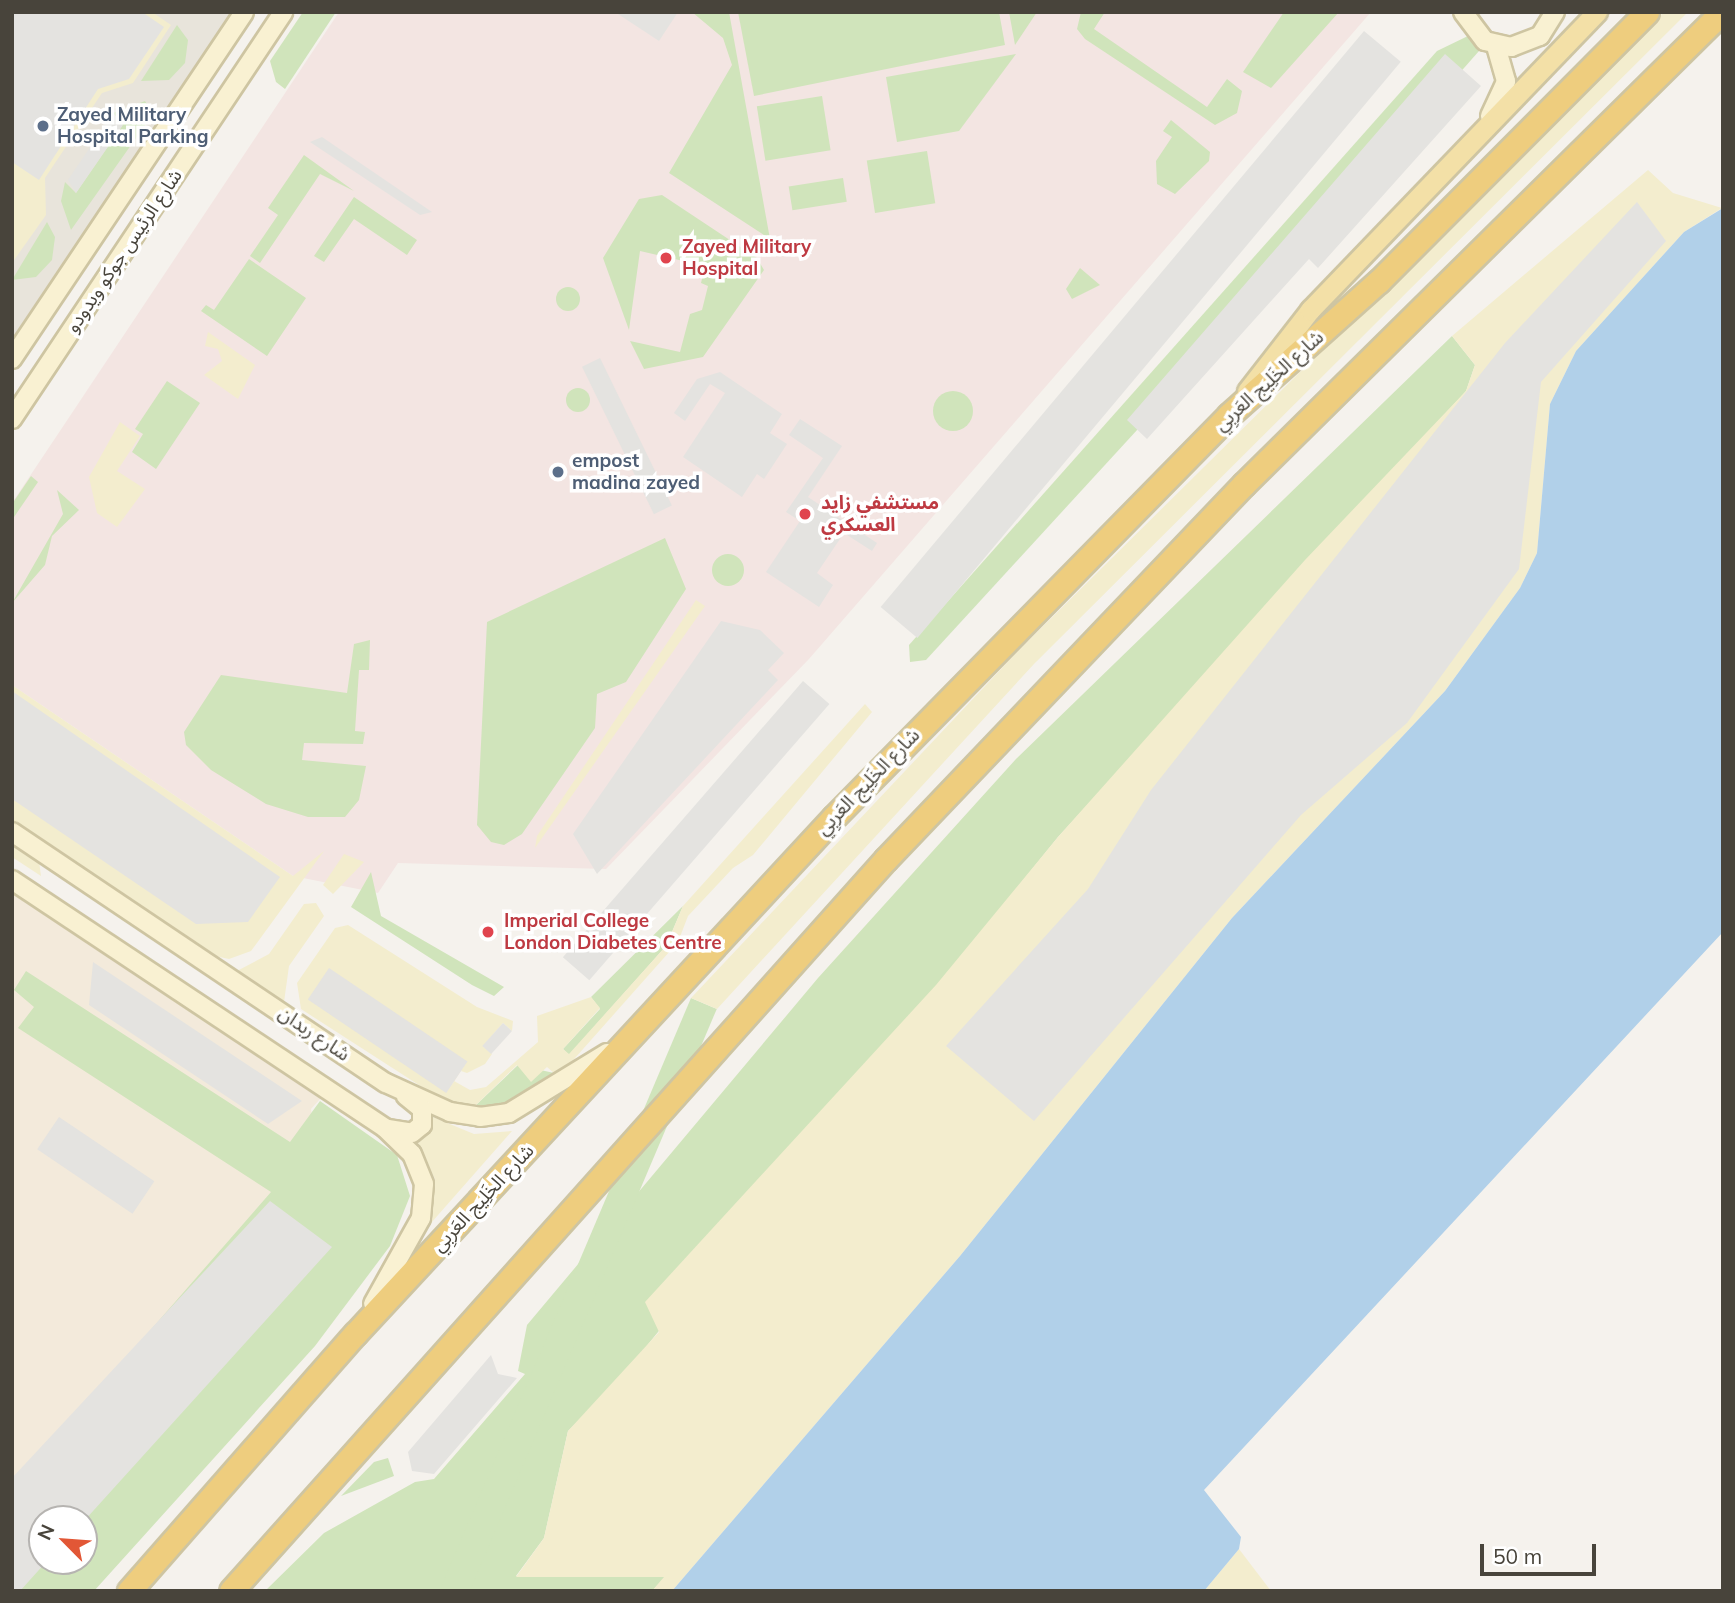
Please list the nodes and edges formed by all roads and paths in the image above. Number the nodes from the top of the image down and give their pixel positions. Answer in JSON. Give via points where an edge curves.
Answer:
{"nodes":[{"id":1,"x":244,"y":12,"type":"edge"},
{"id":2,"x":283,"y":12,"type":"edge"},
{"id":3,"x":1463,"y":12,"type":"edge"},
{"id":4,"x":1555,"y":12,"type":"edge"},
{"id":5,"x":1597,"y":12,"type":"edge"},
{"id":6,"x":1647,"y":12,"type":"edge"},
{"id":7,"x":1722,"y":12,"type":"edge"},
{"id":8,"x":1496,"y":45,"type":"junction"},
{"id":9,"x":1460,"y":156,"type":"junction"},
{"id":10,"x":12,"y":359,"type":"edge"},
{"id":11,"x":1229,"y":415,"type":"junction"},
{"id":12,"x":12,"y":419,"type":"edge"},
{"id":13,"x":12,"y":832,"type":"edge"},
{"id":14,"x":12,"y":880,"type":"edge"},
{"id":15,"x":634,"y":1037,"type":"junction"},
{"id":16,"x":386,"y":1083,"type":"junction"},
{"id":17,"x":385,"y":1128,"type":"junction"},
{"id":18,"x":355,"y":1334,"type":"junction"},
{"id":19,"x":129,"y":1591,"type":"edge"},
{"id":20,"x":231,"y":1591,"type":"edge"}],
"edges":[{"from":1,"to":10,"type":"main road","name":"شارع الرئيس جوكو ويدودو"},
{"from":2,"to":12,"type":"main road","name":"شارع الرئيس جوكو ويدودو"},
{"from":3,"to":8,"type":"main road","via":[[1473,32]]},
{"from":4,"to":8,"type":"main road","via":[[1526,44]]},
{"from":5,"to":9,"type":"main road"},
{"from":6,"to":11,"type":"highway","name":"شارع الخَلِيج العَربِي","via":[[1378,282]]},
{"from":7,"to":20,"type":"highway","via":[[1244,484],[886,859]]},
{"from":8,"to":9,"type":"main road","via":[[1504,91]]},
{"from":9,"to":11,"type":"main road","via":[[1310,310]]},
{"from":11,"to":15,"type":"highway","name":"شارع الخَلِيج العَربِي","via":[[834,817]]},
{"from":13,"to":16,"type":"main road","name":"شارع ربدان"},
{"from":14,"to":17,"type":"main road","name":"شارع ربدان"},
{"from":15,"to":16,"type":"main road","name":"شارع ربدان","via":[[526,1105],[494,1116],[465,1116]]},
{"from":15,"to":18,"type":"highway","name":"شارع الخَلِيج العَربِي"},
{"from":16,"to":17,"type":"main road","via":[[417,1104],[424,1120],[412,1133]]},
{"from":17,"to":18,"type":"main road","name":"شارع ربدان","via":[[412,1154],[425,1201],[414,1236]]},
{"from":18,"to":19,"type":"highway","name":"شارع الخَلِيج العَربِي"}]}
